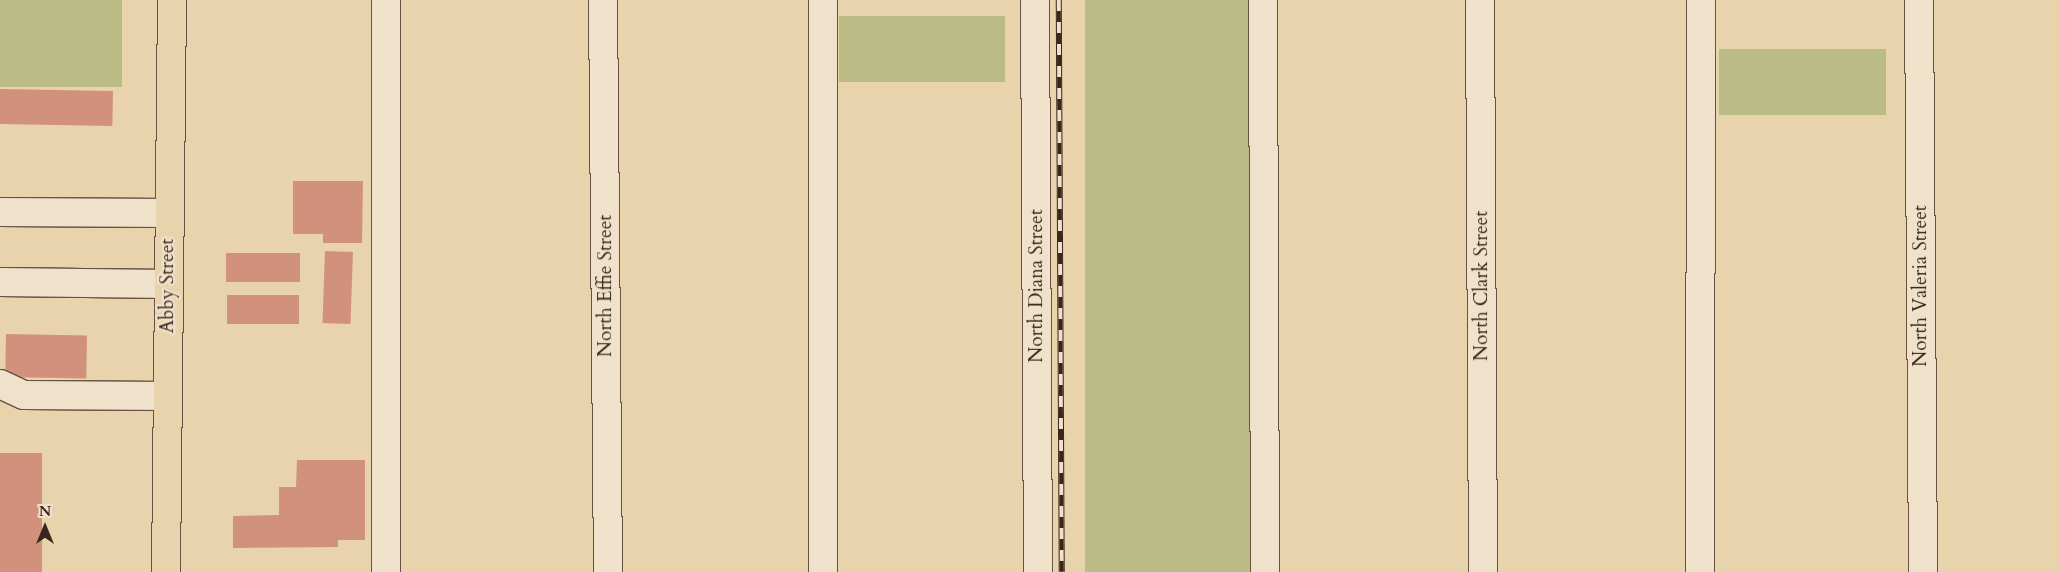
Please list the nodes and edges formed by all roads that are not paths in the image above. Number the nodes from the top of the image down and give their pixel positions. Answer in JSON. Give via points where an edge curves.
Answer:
{"nodes":[{"id":1,"x":172,"y":0,"type":"edge"},
{"id":2,"x":386,"y":0,"type":"edge"},
{"id":3,"x":604,"y":0,"type":"edge"},
{"id":4,"x":824,"y":0,"type":"edge"},
{"id":5,"x":1036,"y":0,"type":"edge"},
{"id":6,"x":1264,"y":0,"type":"edge"},
{"id":7,"x":1480,"y":0,"type":"edge"},
{"id":8,"x":1701,"y":0,"type":"edge"},
{"id":9,"x":1919,"y":0,"type":"edge"},
{"id":10,"x":0,"y":212,"type":"edge"},
{"id":11,"x":169,"y":213,"type":"junction"},
{"id":12,"x":0,"y":282,"type":"edge"},
{"id":13,"x":169,"y":284,"type":"junction"},
{"id":14,"x":0,"y":384,"type":"edge"},
{"id":15,"x":167,"y":396,"type":"junction"},
{"id":16,"x":166,"y":572,"type":"edge"},
{"id":17,"x":386,"y":572,"type":"edge"},
{"id":18,"x":608,"y":572,"type":"edge"},
{"id":19,"x":823,"y":572,"type":"edge"},
{"id":20,"x":1038,"y":572,"type":"edge"},
{"id":21,"x":1265,"y":572,"type":"edge"},
{"id":22,"x":1483,"y":572,"type":"edge"},
{"id":23,"x":1700,"y":572,"type":"edge"},
{"id":24,"x":1923,"y":572,"type":"edge"}],
"edges":[{"from":1,"to":11,"type":"main road","name":"Abby Street"},
{"from":2,"to":17,"type":"street"},
{"from":3,"to":18,"type":"street","name":"North Effie Street"},
{"from":4,"to":19,"type":"street"},
{"from":5,"to":20,"type":"street","name":"North Diana Street"},
{"from":6,"to":21,"type":"street"},
{"from":7,"to":22,"type":"street","name":"North Clark Street"},
{"from":8,"to":23,"type":"street"},
{"from":9,"to":24,"type":"street","name":"North Valeria Street"},
{"from":10,"to":11,"type":"street"},
{"from":11,"to":13,"type":"main road","name":"Abby Street"},
{"from":12,"to":13,"type":"street"},
{"from":13,"to":15,"type":"main road","name":"Abby Street"},
{"from":14,"to":15,"type":"street","via":[[24,395]]},
{"from":15,"to":16,"type":"main road","name":"Abby Street"}]}
